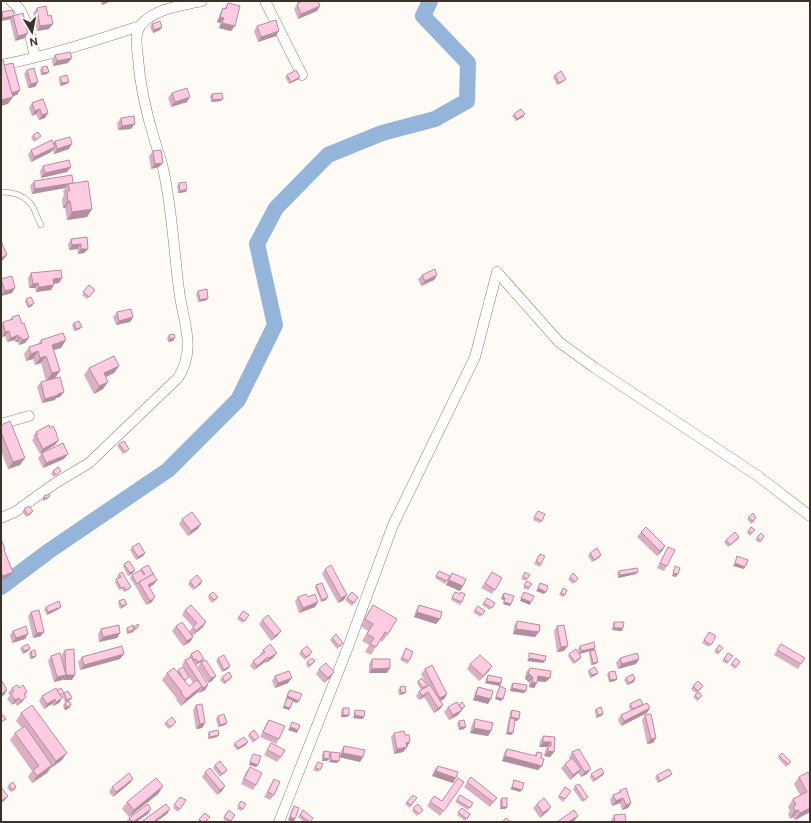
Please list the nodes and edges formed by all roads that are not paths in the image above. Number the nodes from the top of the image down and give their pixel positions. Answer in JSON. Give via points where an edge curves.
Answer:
{"nodes":[{"id":1,"x":11,"y":1,"type":"edge"},
{"id":2,"x":202,"y":1,"type":"edge"},
{"id":3,"x":265,"y":1,"type":"edge"},
{"id":4,"x":140,"y":26,"type":"junction"},
{"id":5,"x":35,"y":57,"type":"junction"},
{"id":6,"x":1,"y":65,"type":"edge"},
{"id":7,"x":302,"y":75,"type":"dead end"},
{"id":8,"x":1,"y":192,"type":"edge"},
{"id":9,"x":41,"y":225,"type":"dead end"},
{"id":10,"x":29,"y":416,"type":"dead end"},
{"id":11,"x":1,"y":424,"type":"edge"},
{"id":12,"x":810,"y":516,"type":"edge"},
{"id":13,"x":1,"y":518,"type":"edge"},
{"id":14,"x":279,"y":822,"type":"edge"}],
"edges":[{"from":1,"to":5,"type":"street","via":[[25,21]]},
{"from":2,"to":4,"type":"street","via":[[162,10]]},
{"from":3,"to":7,"type":"street"},
{"from":4,"to":5,"type":"street"},
{"from":4,"to":13,"type":"street","via":[[136,42],[140,80],[146,111],[164,171],[179,292],[188,339],[187,359],[178,378],[89,463],[15,512]]},
{"from":5,"to":6,"type":"street"},
{"from":8,"to":9,"type":"lane","via":[[20,196],[32,206]]},
{"from":10,"to":11,"type":"street"},
{"from":12,"to":14,"type":"street","via":[[758,476],[559,342],[497,272],[475,357],[393,525]]}]}
